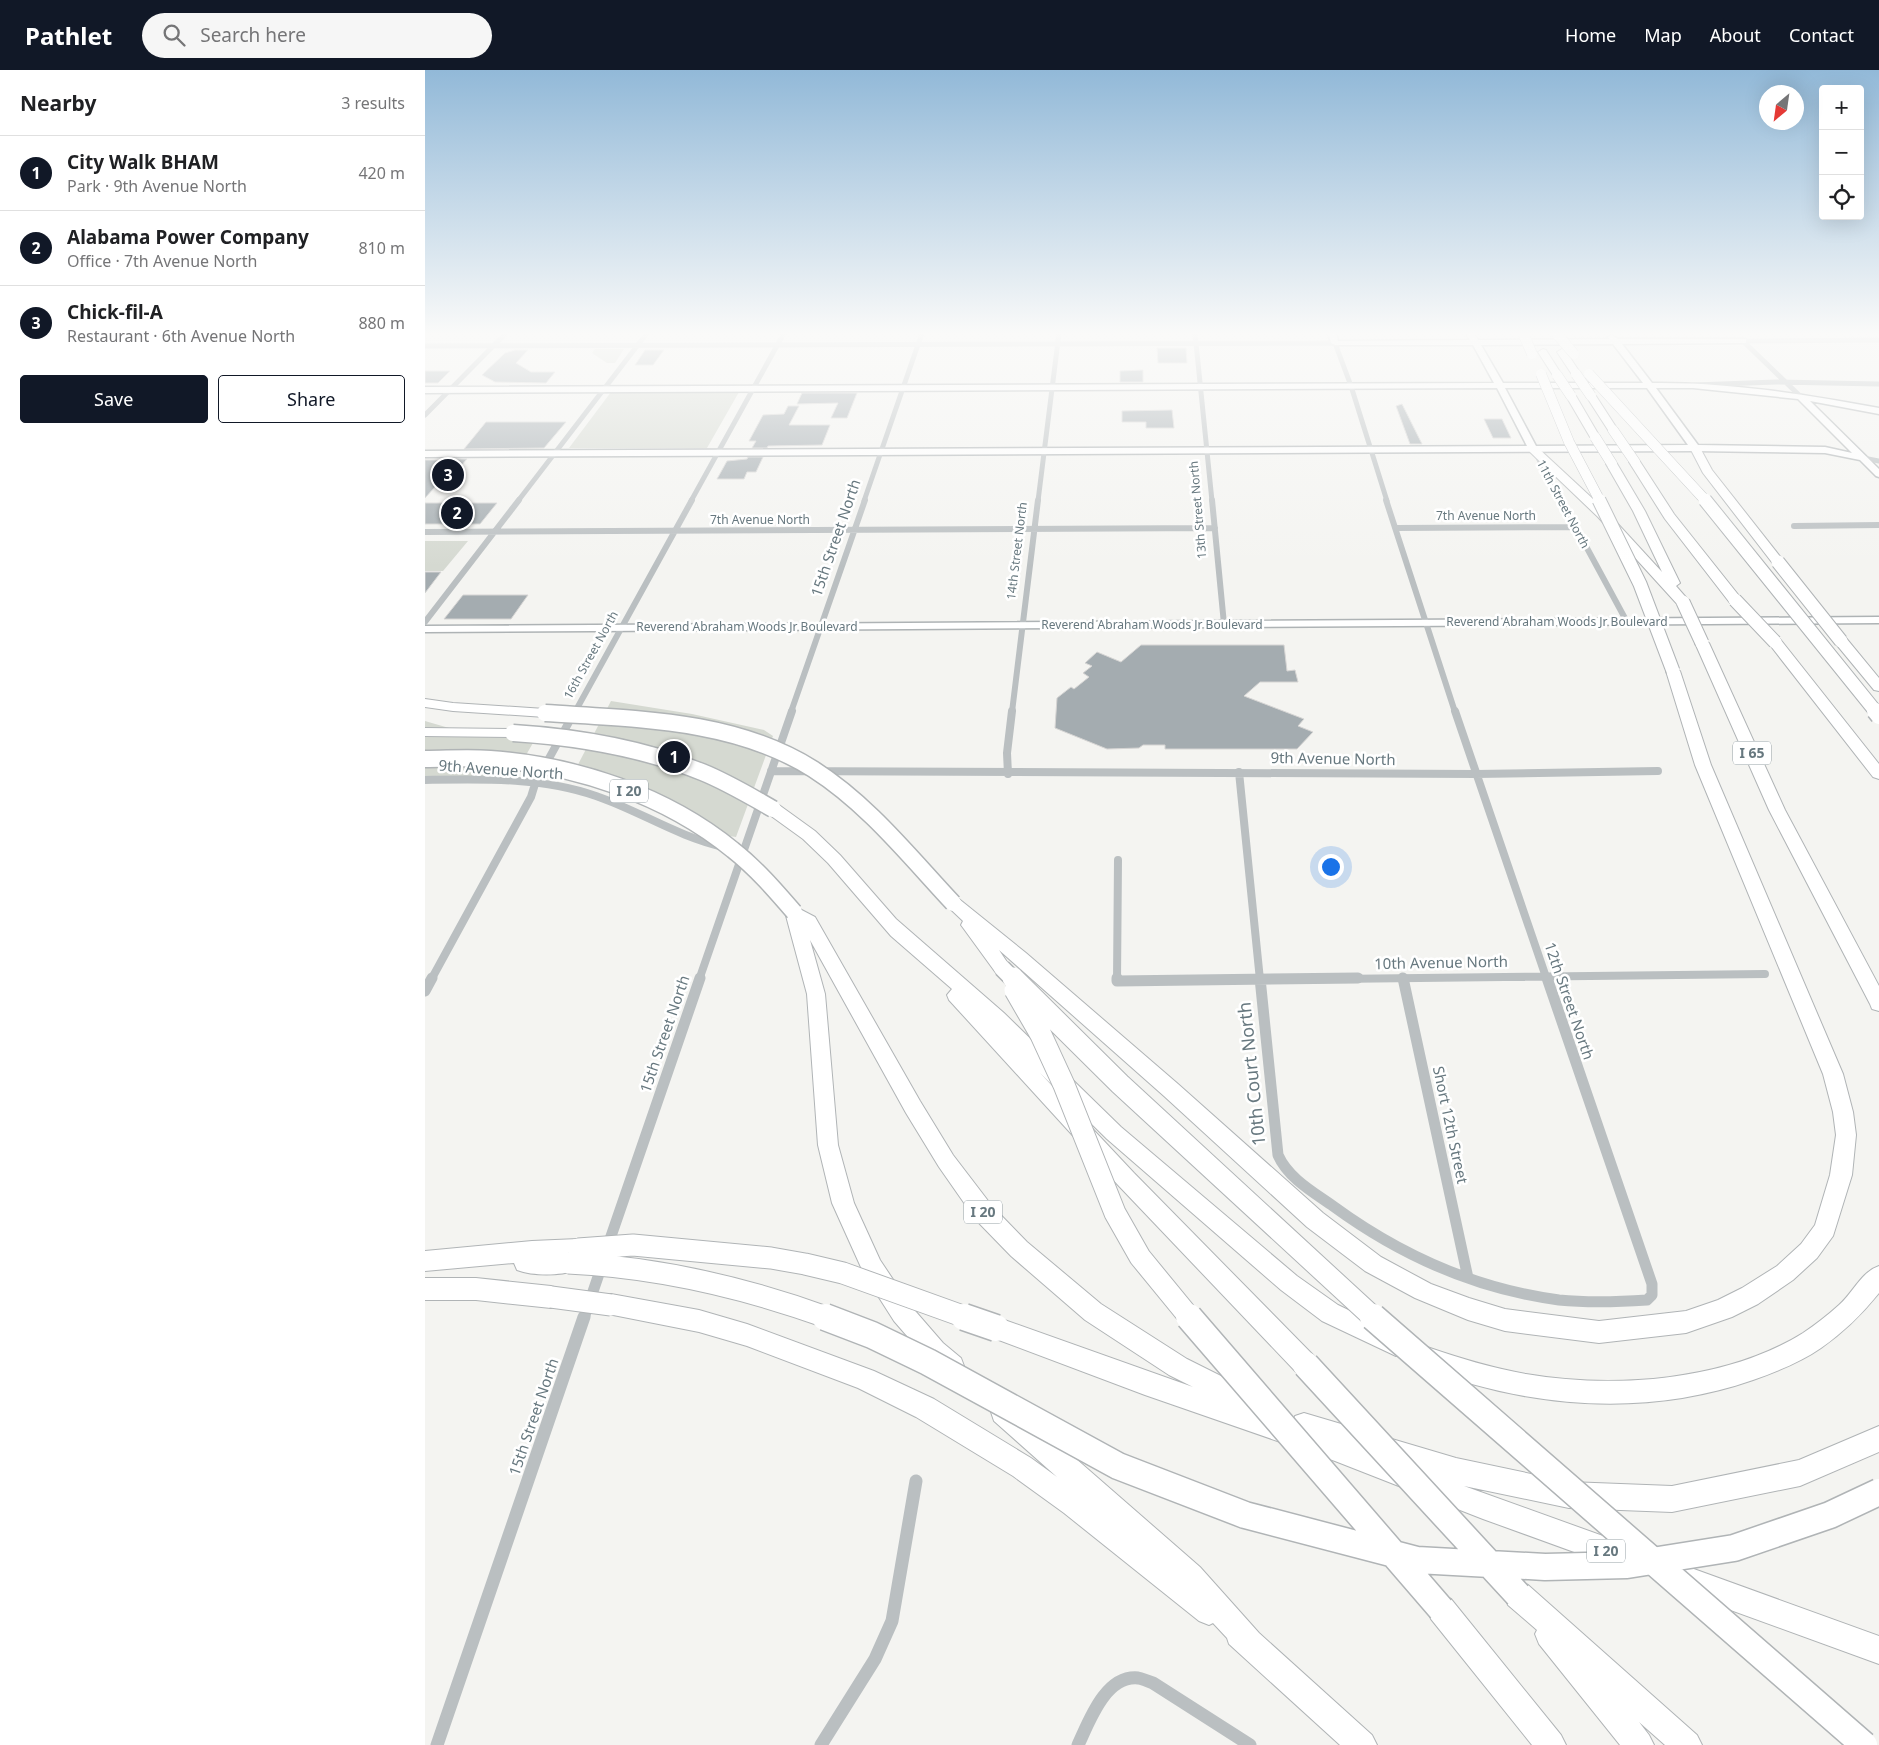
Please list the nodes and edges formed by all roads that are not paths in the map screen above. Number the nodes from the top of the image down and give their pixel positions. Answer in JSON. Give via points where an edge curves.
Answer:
{"nodes":[{"id":1,"x":587,"y":411,"type":"edge"},
{"id":2,"x":742,"y":411,"type":"edge"},
{"id":3,"x":895,"y":411,"type":"edge"},
{"id":4,"x":1049,"y":411,"type":"edge"},
{"id":5,"x":1204,"y":411,"type":"edge"},
{"id":6,"x":1359,"y":411,"type":"edge"},
{"id":7,"x":1513,"y":411,"type":"edge"},
{"id":8,"x":1556,"y":411,"type":"edge"},
{"id":9,"x":1580,"y":411,"type":"edge"},
{"id":10,"x":1601,"y":411,"type":"edge"},
{"id":11,"x":1619,"y":411,"type":"edge"},
{"id":12,"x":1668,"y":411,"type":"edge"},
{"id":13,"x":1815,"y":411,"type":"edge"},
{"id":14,"x":1695,"y":448,"type":"junction"},
{"id":15,"x":1371,"y":450,"type":"junction"},
{"id":16,"x":1534,"y":450,"type":"junction"},
{"id":17,"x":1045,"y":451,"type":"junction"},
{"id":18,"x":1208,"y":451,"type":"junction"},
{"id":19,"x":881,"y":452,"type":"junction"},
{"id":20,"x":719,"y":453,"type":"junction"},
{"id":21,"x":425,"y":454,"type":"edge"},
{"id":22,"x":556,"y":454,"type":"junction"},
{"id":23,"x":1863,"y":458,"type":"junction"},
{"id":24,"x":1879,"y":461,"type":"edge"},
{"id":25,"x":1879,"y":474,"type":"edge"},
{"id":26,"x":1879,"y":525,"type":"edge"},
{"id":27,"x":1794,"y":526,"type":"dead end"},
{"id":28,"x":1576,"y":527,"type":"junction"},
{"id":29,"x":1215,"y":528,"type":"junction"},
{"id":30,"x":1396,"y":528,"type":"junction"},
{"id":31,"x":1035,"y":529,"type":"junction"},
{"id":32,"x":854,"y":530,"type":"junction"},
{"id":33,"x":674,"y":531,"type":"junction"},
{"id":34,"x":425,"y":532,"type":"edge"},
{"id":35,"x":492,"y":532,"type":"junction"},
{"id":36,"x":1683,"y":602,"type":"junction"},
{"id":37,"x":1879,"y":620,"type":"edge"},
{"id":38,"x":425,"y":622,"type":"edge"},
{"id":39,"x":1627,"y":622,"type":"junction"},
{"id":40,"x":1427,"y":623,"type":"junction"},
{"id":41,"x":1224,"y":624,"type":"junction"},
{"id":42,"x":1023,"y":625,"type":"junction"},
{"id":43,"x":821,"y":626,"type":"junction"},
{"id":44,"x":621,"y":628,"type":"junction"},
{"id":45,"x":425,"y":629,"type":"edge"},
{"id":46,"x":1879,"y":688,"type":"edge"},
{"id":47,"x":425,"y":703,"type":"edge"},
{"id":48,"x":1879,"y":716,"type":"edge"},
{"id":49,"x":425,"y":732,"type":"edge"},
{"id":50,"x":425,"y":759,"type":"edge"},
{"id":51,"x":771,"y":771,"type":"junction"},
{"id":52,"x":1658,"y":771,"type":"dead end"},
{"id":53,"x":1239,"y":772,"type":"junction"},
{"id":54,"x":1008,"y":774,"type":"junction"},
{"id":55,"x":1476,"y":774,"type":"junction"},
{"id":56,"x":1879,"y":774,"type":"edge"},
{"id":57,"x":425,"y":780,"type":"edge"},
{"id":58,"x":535,"y":784,"type":"junction"},
{"id":59,"x":744,"y":850,"type":"junction"},
{"id":60,"x":1118,"y":860,"type":"dead end"},
{"id":61,"x":953,"y":903,"type":"junction"},
{"id":62,"x":795,"y":912,"type":"junction"},
{"id":63,"x":889,"y":923,"type":"junction"},
{"id":64,"x":1002,"y":968,"type":"junction"},
{"id":65,"x":1765,"y":974,"type":"dead end"},
{"id":66,"x":1545,"y":976,"type":"junction"},
{"id":67,"x":1403,"y":978,"type":"junction"},
{"id":68,"x":1259,"y":980,"type":"junction"},
{"id":69,"x":425,"y":990,"type":"edge"},
{"id":70,"x":1878,"y":1003,"type":"edge"},
{"id":71,"x":573,"y":1256,"type":"junction"},
{"id":72,"x":425,"y":1261,"type":"edge"},
{"id":73,"x":425,"y":1268,"type":"edge"},
{"id":74,"x":1879,"y":1276,"type":"edge"},
{"id":75,"x":1468,"y":1278,"type":"junction"},
{"id":76,"x":1652,"y":1284,"type":"joint"},
{"id":77,"x":425,"y":1289,"type":"edge"},
{"id":78,"x":1273,"y":1415,"type":"junction"},
{"id":79,"x":1879,"y":1439,"type":"edge"},
{"id":80,"x":1335,"y":1448,"type":"junction"},
{"id":81,"x":916,"y":1480,"type":"dead end"},
{"id":82,"x":1879,"y":1492,"type":"edge"},
{"id":83,"x":1517,"y":1595,"type":"junction"},
{"id":84,"x":1248,"y":1641,"type":"junction"},
{"id":85,"x":1879,"y":1650,"type":"edge"},
{"id":86,"x":437,"y":1745,"type":"edge"},
{"id":87,"x":821,"y":1745,"type":"edge"},
{"id":88,"x":1078,"y":1745,"type":"edge"},
{"id":89,"x":1250,"y":1745,"type":"edge"},
{"id":90,"x":1362,"y":1745,"type":"edge"},
{"id":91,"x":1551,"y":1745,"type":"edge"},
{"id":92,"x":1639,"y":1745,"type":"edge"},
{"id":93,"x":1687,"y":1745,"type":"edge"},
{"id":94,"x":1864,"y":1745,"type":"edge"}],
"edges":[{"from":1,"to":22,"type":"street"},
{"from":2,"to":20,"type":"street","name":"16th Street North"},
{"from":3,"to":19,"type":"street","name":"15th Street North"},
{"from":4,"to":17,"type":"street","name":"14th Street North"},
{"from":5,"to":18,"type":"street","name":"13th Street North"},
{"from":6,"to":15,"type":"street","name":"12th Street North"},
{"from":7,"to":16,"type":"main road","name":"11th Street North"},
{"from":8,"to":61,"type":"highway","bridge":true,"via":[[1640,584],[1673,671],[1703,765],[1833,1074],[1846,1135],[1841,1176],[1825,1229],[1809,1251],[1785,1274],[1724,1309],[1686,1322],[1599,1332],[1505,1320],[1423,1291],[1373,1264],[1315,1220],[1150,1071]]},
{"from":9,"to":36,"type":"highway","number":"I 65","bridge":true,"via":[[1639,511]]},
{"from":10,"to":56,"type":"highway","bridge":true,"via":[[1684,535],[1735,600],[1775,642]]},
{"from":11,"to":48,"type":"highway","bridge":true,"via":[[1719,515]]},
{"from":12,"to":14,"type":"main road"},
{"from":13,"to":23,"type":"main road"},
{"from":14,"to":16,"type":"main road"},
{"from":14,"to":23,"type":"main road","via":[[1825,450]]},
{"from":14,"to":46,"type":"highway","bridge":true,"via":[[1707,471]]},
{"from":15,"to":16,"type":"main road"},
{"from":15,"to":18,"type":"main road"},
{"from":15,"to":30,"type":"street","name":"12th Street North"},
{"from":16,"to":28,"type":"street","name":"11th Street North"},
{"from":16,"to":36,"type":"highway","via":[[1602,514]]},
{"from":17,"to":18,"type":"main road"},
{"from":17,"to":19,"type":"main road"},
{"from":17,"to":31,"type":"street","name":"14th Street North"},
{"from":18,"to":29,"type":"street","name":"13th Street North"},
{"from":19,"to":20,"type":"main road"},
{"from":19,"to":32,"type":"street","name":"15th Street North"},
{"from":20,"to":22,"type":"main road"},
{"from":20,"to":33,"type":"street","name":"16th Street North"},
{"from":21,"to":22,"type":"main road"},
{"from":22,"to":35,"type":"street"},
{"from":23,"to":24,"type":"street"},
{"from":23,"to":25,"type":"main road"},
{"from":26,"to":27,"type":"street"},
{"from":28,"to":30,"type":"street","name":"7th Avenue North"},
{"from":28,"to":39,"type":"street","name":"11th Street North"},
{"from":29,"to":31,"type":"street","name":"7th Avenue North"},
{"from":29,"to":41,"type":"street","name":"13th Street North"},
{"from":30,"to":40,"type":"street","name":"12th Street North"},
{"from":31,"to":32,"type":"street","name":"7th Avenue North"},
{"from":31,"to":42,"type":"street","name":"14th Street North"},
{"from":32,"to":33,"type":"street","name":"7th Avenue North"},
{"from":32,"to":43,"type":"street","name":"15th Street North"},
{"from":33,"to":35,"type":"street","name":"7th Avenue North"},
{"from":33,"to":44,"type":"street","name":"16th Street North"},
{"from":34,"to":35,"type":"street","name":"7th Avenue North"},
{"from":35,"to":38,"type":"street"},
{"from":36,"to":70,"type":"highway","number":"I 65","bridge":true,"via":[[1777,810]]},
{"from":37,"to":39,"type":"main road","name":"Reverend Abraham Woods Jr Boulevard"},
{"from":39,"to":40,"type":"main road","name":"Reverend Abraham Woods Jr Boulevard"},
{"from":40,"to":41,"type":"main road","name":"Reverend Abraham Woods Jr Boulevard"},
{"from":40,"to":55,"type":"street","name":"12th Street North"},
{"from":41,"to":42,"type":"main road","name":"Reverend Abraham Woods Jr Boulevard"},
{"from":42,"to":43,"type":"main road","name":"Reverend Abraham Woods Jr Boulevard"},
{"from":42,"to":54,"type":"street","name":"14th Street North","via":[[1007,753]]},
{"from":43,"to":44,"type":"main road","name":"Reverend Abraham Woods Jr Boulevard"},
{"from":43,"to":51,"type":"street","name":"15th Street North"},
{"from":44,"to":45,"type":"main road","name":"Reverend Abraham Woods Jr Boulevard"},
{"from":44,"to":58,"type":"street","name":"16th Street North"},
{"from":47,"to":61,"type":"highway","bridge":true,"via":[[683,724],[747,740],[794,758],[835,786],[875,821]]},
{"from":49,"to":63,"type":"highway","bridge":true,"via":[[567,737],[693,769],[773,809],[809,835]]},
{"from":50,"to":62,"type":"highway","number":"I 20","bridge":true,"via":[[492,759],[548,767],[652,799],[717,836],[763,874]]},
{"from":51,"to":54,"type":"street"},
{"from":51,"to":59,"type":"street","name":"15th Street North"},
{"from":52,"to":55,"type":"street","name":"9th Avenue North"},
{"from":53,"to":54,"type":"street","name":"9th Avenue North"},
{"from":53,"to":55,"type":"street","name":"9th Avenue North"},
{"from":53,"to":68,"type":"street"},
{"from":55,"to":66,"type":"street","name":"12th Street North"},
{"from":57,"to":58,"type":"street","name":"9th Avenue North"},
{"from":58,"to":59,"type":"street","name":"9th Avenue North","via":[[565,787],[597,796],[681,836],[714,846]]},
{"from":58,"to":69,"type":"street","name":"16th Street North","via":[[531,797]]},
{"from":59,"to":86,"type":"street","name":"15th Street North"},
{"from":60,"to":68,"type":"street","name":"10th Avenue North","via":[[1117,981]]},
{"from":61,"to":64,"type":"highway"},
{"from":62,"to":78,"type":"highway","number":"I 20","via":[[809,921],[913,1106],[946,1161],[984,1214],[1093,1312],[1178,1367]]},
{"from":62,"to":84,"type":"highway","via":[[817,994],[828,1146],[843,1203],[873,1267],[902,1312],[935,1351],[1190,1577]]},
{"from":63,"to":74,"type":"highway","via":[[997,1018],[1114,1133],[1289,1283],[1330,1313],[1404,1349],[1447,1365],[1539,1388],[1640,1392],[1689,1386],[1730,1377],[1813,1342],[1870,1289]]},
{"from":63,"to":83,"type":"highway","bridge":true,"via":[[1126,1179],[1306,1365]]},
{"from":64,"to":91,"type":"highway","bridge":true,"via":[[1041,1035],[1115,1213],[1140,1257],[1441,1609]]},
{"from":64,"to":94,"type":"highway","bridge":true,"via":[[1120,1084],[1355,1301]]},
{"from":65,"to":66,"type":"street","name":"10th Avenue North"},
{"from":66,"to":67,"type":"street","name":"10th Avenue North"},
{"from":66,"to":76,"type":"street","name":"12th Street North"},
{"from":67,"to":68,"type":"street","name":"10th Avenue North"},
{"from":67,"to":75,"type":"street","name":"Short 12th Street"},
{"from":68,"to":75,"type":"street","name":"10th Court North","via":[[1277,1155],[1283,1166],[1375,1236],[1420,1260]]},
{"from":71,"to":72,"type":"highway"},
{"from":71,"to":73,"type":"highway"},
{"from":71,"to":80,"type":"highway","bridge":true,"via":[[633,1245],[743,1255],[843,1273]]},
{"from":71,"to":82,"type":"highway","bridge":true,"via":[[598,1264],[705,1281],[825,1316],[900,1348],[1118,1466],[1154,1481],[1245,1515],[1417,1560],[1545,1567],[1627,1565],[1734,1548],[1830,1515]]},
{"from":75,"to":76,"type":"street","name":"10th Court North","via":[[1534,1296],[1594,1302],[1647,1300],[1652,1294]]},
{"from":77,"to":84,"type":"highway","bridge":true,"via":[[475,1289],[551,1297],[699,1321],[747,1335],[865,1379],[925,1408],[1008,1458],[1059,1493]]},
{"from":78,"to":79,"type":"highway","via":[[1456,1471],[1569,1495],[1588,1496],[1672,1499],[1800,1473]]},
{"from":78,"to":80,"type":"highway","number":"I 20"},
{"from":80,"to":85,"type":"highway","number":"I 20","via":[[1483,1506]]},
{"from":81,"to":87,"type":"street","via":[[893,1622],[875,1659]]},
{"from":83,"to":92,"type":"highway"},
{"from":83,"to":93,"type":"highway"},
{"from":84,"to":90,"type":"highway"},
{"from":88,"to":89,"type":"street","via":[[1111,1688],[1132,1677],[1145,1679]]}]}
